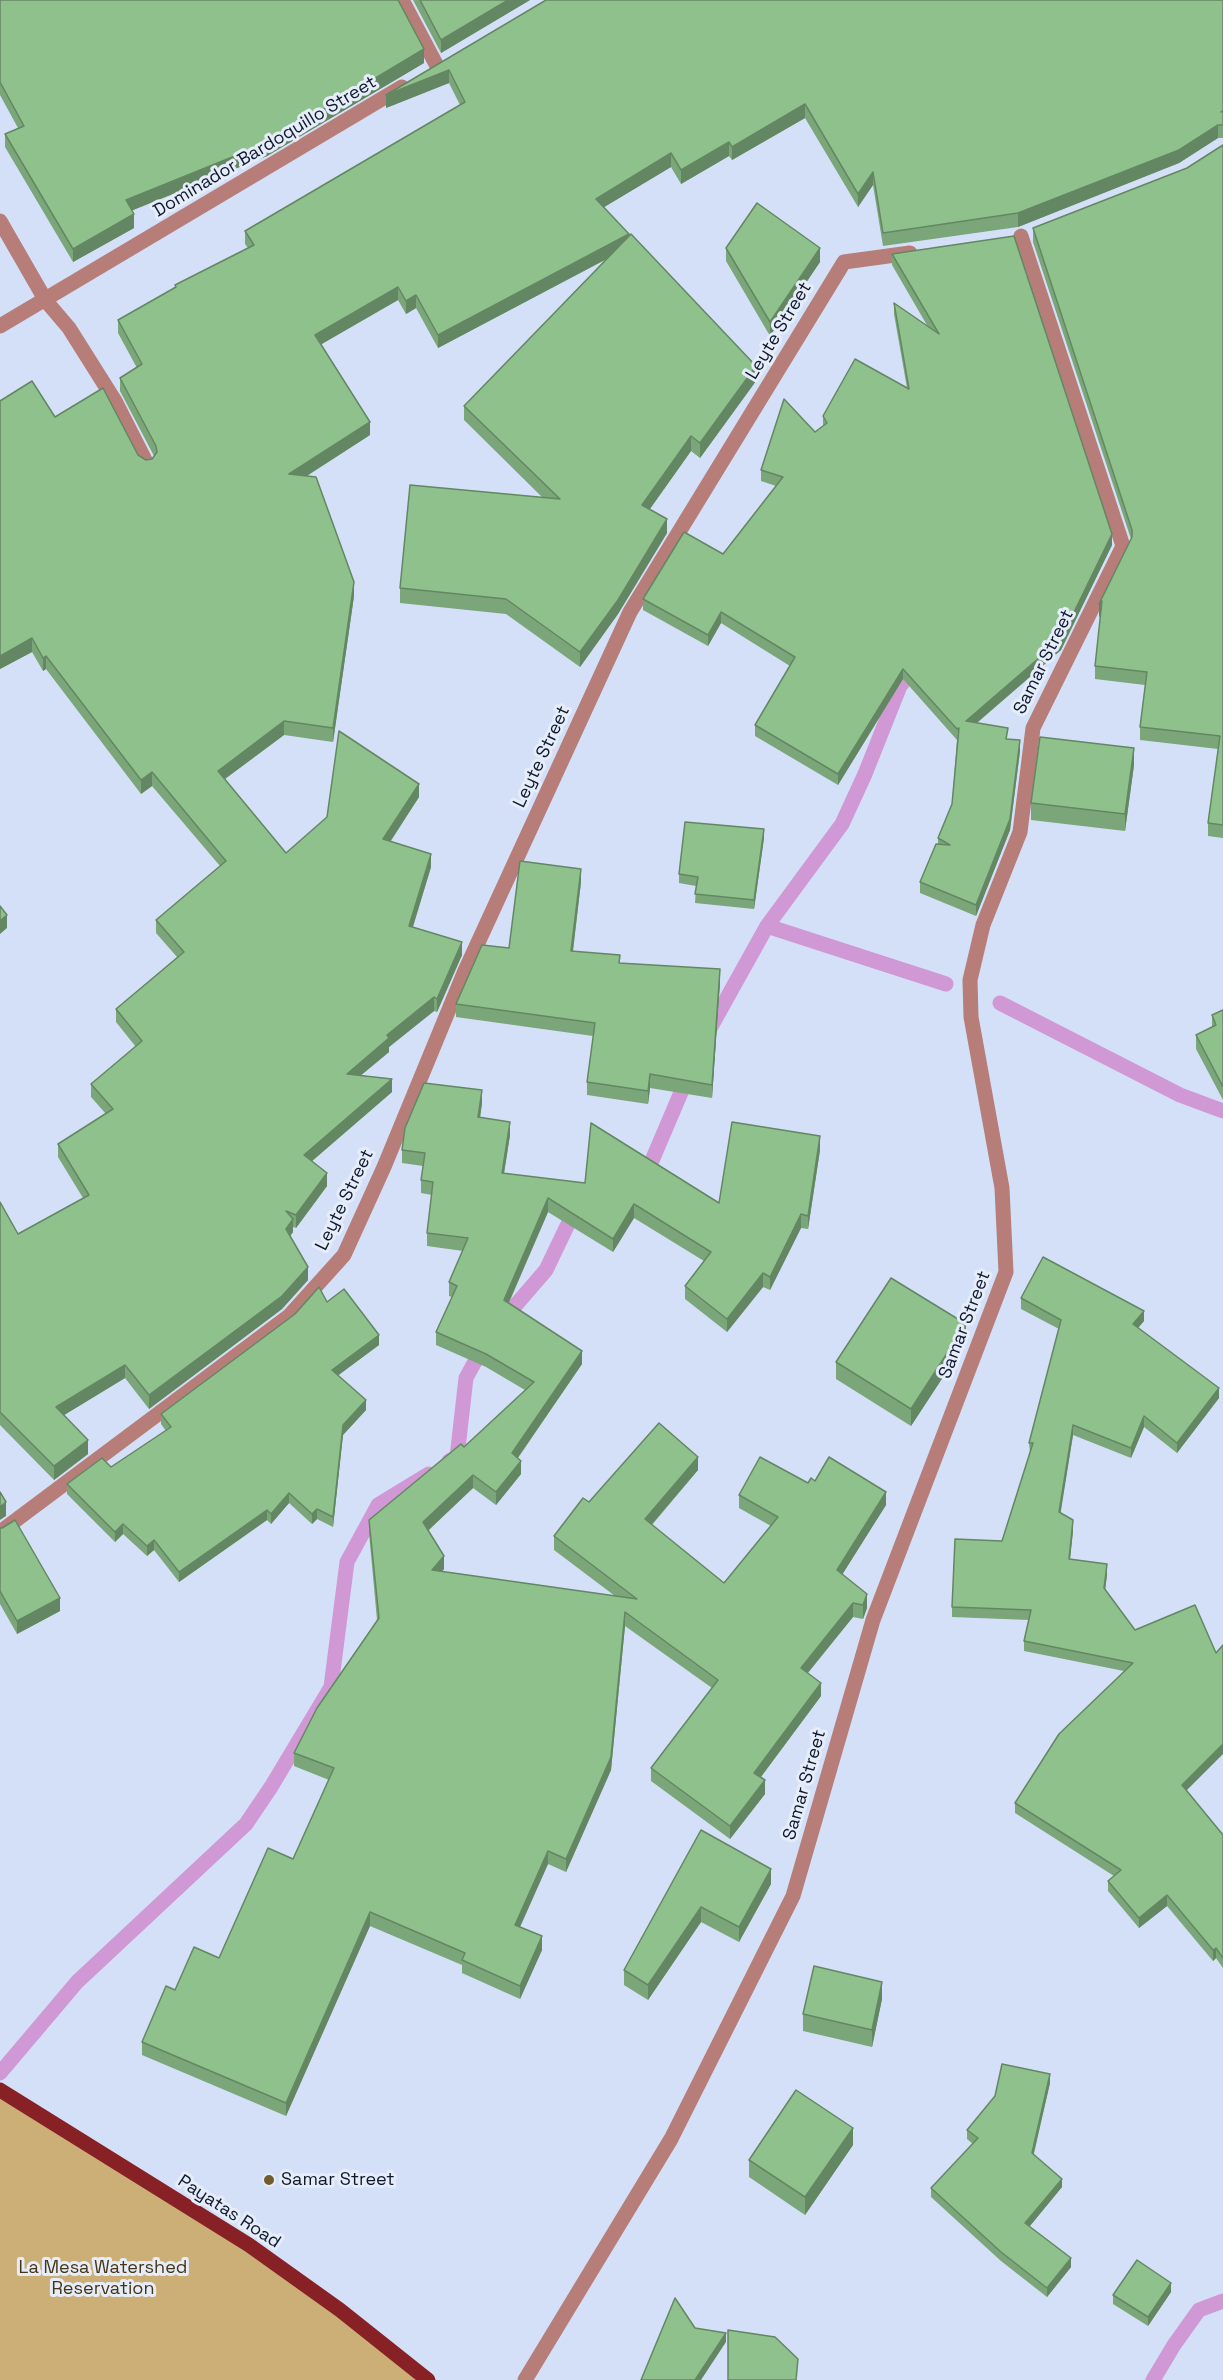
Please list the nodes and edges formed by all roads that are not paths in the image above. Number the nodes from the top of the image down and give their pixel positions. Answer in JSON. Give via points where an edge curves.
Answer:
{"nodes":[{"id":1,"x":402,"y":0,"type":"edge"},
{"id":2,"x":0,"y":221,"type":"edge"},
{"id":3,"x":1020,"y":236,"type":"dead end"},
{"id":4,"x":926,"y":250,"type":"edge"},
{"id":5,"x":46,"y":301,"type":"junction"},
{"id":6,"x":0,"y":326,"type":"edge"},
{"id":7,"x":147,"y":464,"type":"edge"},
{"id":8,"x":0,"y":1532,"type":"edge"},
{"id":9,"x":0,"y":2090,"type":"edge"},
{"id":10,"x":428,"y":2380,"type":"edge"},
{"id":11,"x":525,"y":2380,"type":"edge"}],
"edges":[{"from":1,"to":5,"type":"street","name":"Dominador Bardoquillo Street","via":[[432,69]]},
{"from":2,"to":5,"type":"street"},
{"from":3,"to":11,"type":"street","name":"Samar Street","via":[[1123,546],[1033,728],[1020,832],[983,925],[970,980],[971,1017],[1002,1188],[1006,1272],[873,1620],[793,1896],[671,2139]]},
{"from":4,"to":8,"type":"street","name":"Leyte Street","via":[[844,262],[630,612],[464,973],[344,1255],[289,1316]]},
{"from":5,"to":6,"type":"street","name":"Dominador Bardoquillo Street"},
{"from":5,"to":7,"type":"street","via":[[69,328],[115,401]]},
{"from":9,"to":10,"type":"main road","name":"Payatas Road","via":[[249,2246],[340,2310]]}]}
